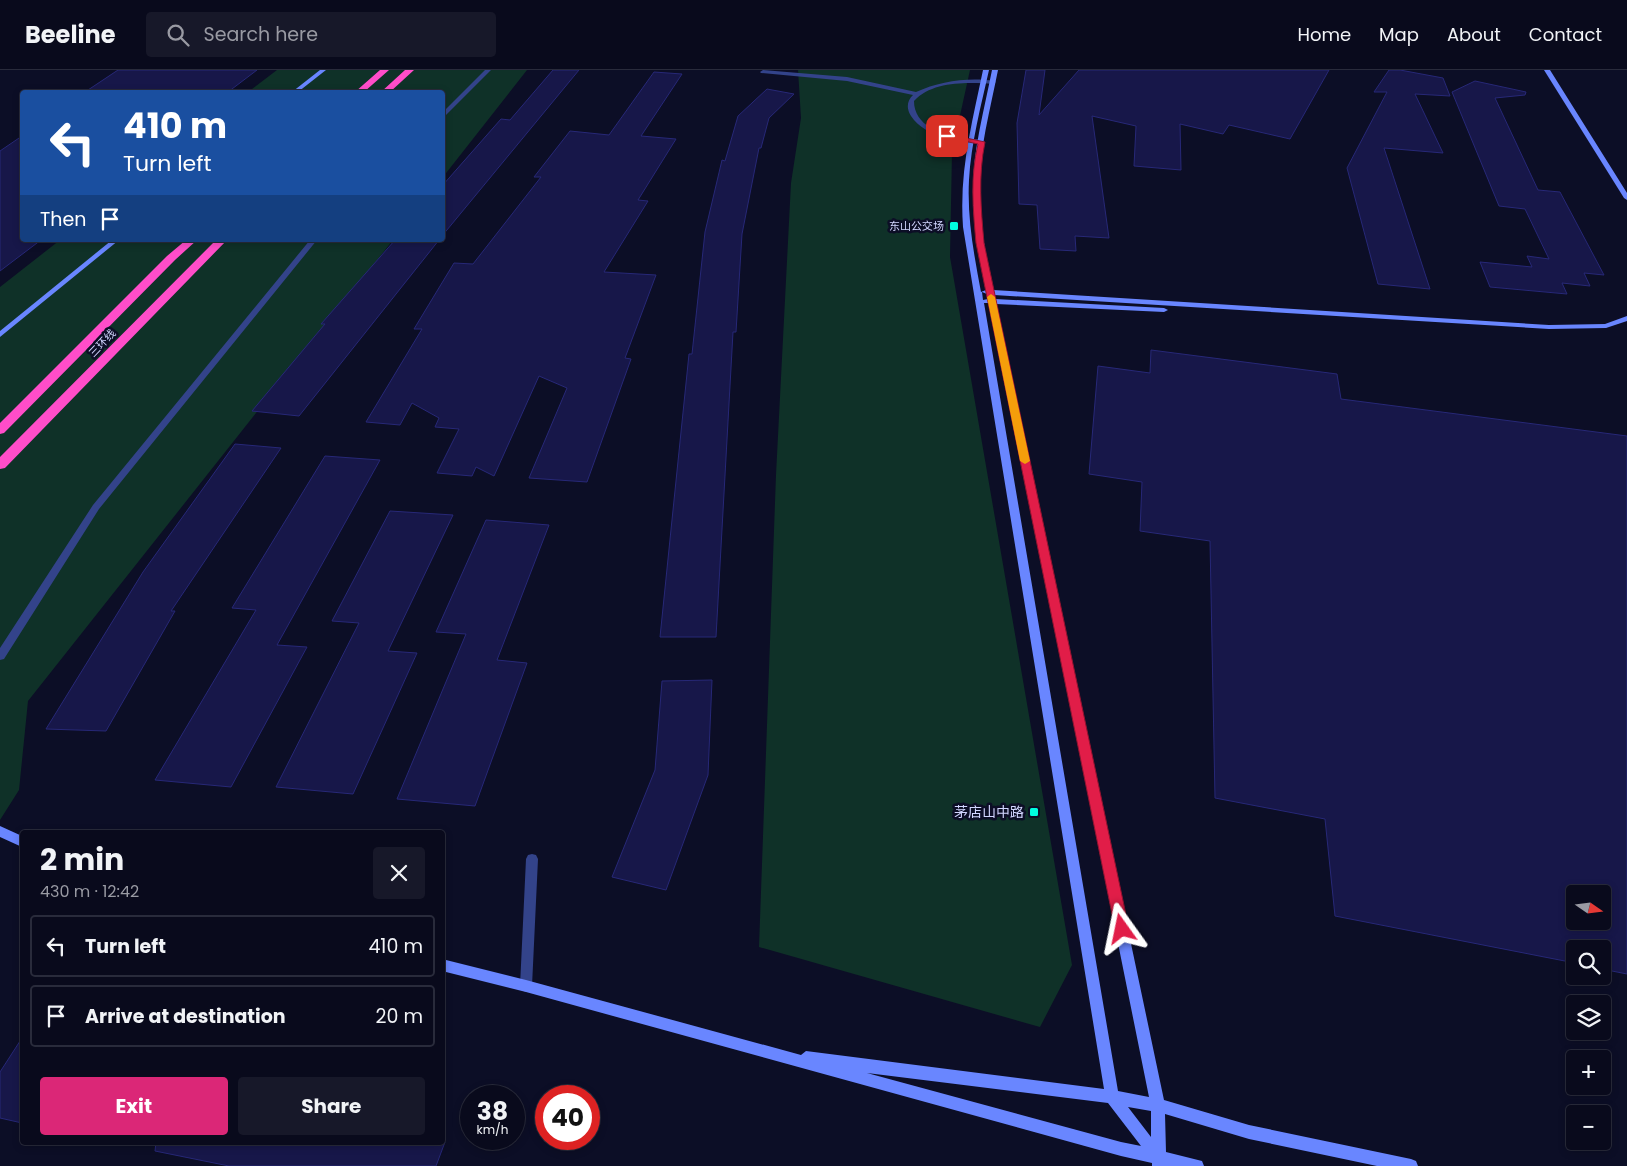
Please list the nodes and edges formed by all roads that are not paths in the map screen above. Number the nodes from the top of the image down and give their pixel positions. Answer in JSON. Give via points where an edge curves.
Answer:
{"nodes":[{"id":1,"x":323,"y":70,"type":"edge"},
{"id":2,"x":385,"y":70,"type":"edge"},
{"id":3,"x":410,"y":70,"type":"edge"},
{"id":4,"x":488,"y":70,"type":"edge"},
{"id":5,"x":986,"y":70,"type":"edge"},
{"id":6,"x":995,"y":70,"type":"edge"},
{"id":7,"x":1547,"y":70,"type":"edge"},
{"id":8,"x":1553,"y":70,"type":"edge"},
{"id":9,"x":763,"y":72,"type":"dead end"},
{"id":10,"x":984,"y":81,"type":"junction"},
{"id":11,"x":993,"y":82,"type":"junction"},
{"id":12,"x":298,"y":90,"type":"edge"},
{"id":13,"x":361,"y":90,"type":"edge"},
{"id":14,"x":388,"y":90,"type":"edge"},
{"id":15,"x":917,"y":94,"type":"junction"},
{"id":16,"x":445,"y":114,"type":"edge"},
{"id":17,"x":972,"y":141,"type":"junction"},
{"id":18,"x":982,"y":142,"type":"junction"},
{"id":19,"x":1627,"y":187,"type":"edge"},
{"id":20,"x":1627,"y":198,"type":"edge"},
{"id":21,"x":114,"y":242,"type":"edge"},
{"id":22,"x":190,"y":242,"type":"edge"},
{"id":23,"x":220,"y":242,"type":"edge"},
{"id":24,"x":312,"y":242,"type":"edge"},
{"id":25,"x":979,"y":296,"type":"junction"},
{"id":26,"x":991,"y":296,"type":"junction"},
{"id":27,"x":1627,"y":318,"type":"edge"},
{"id":28,"x":1627,"y":325,"type":"edge"},
{"id":29,"x":0,"y":335,"type":"edge"},
{"id":30,"x":0,"y":430,"type":"edge"},
{"id":31,"x":0,"y":465,"type":"edge"},
{"id":32,"x":0,"y":656,"type":"edge"},
{"id":33,"x":0,"y":831,"type":"edge"},
{"id":34,"x":20,"y":841,"type":"edge"},
{"id":35,"x":532,"y":859,"type":"dead end"},
{"id":36,"x":445,"y":966,"type":"edge"},
{"id":37,"x":526,"y":986,"type":"junction"},
{"id":38,"x":768,"y":1053,"type":"junction"},
{"id":39,"x":1112,"y":1097,"type":"junction"},
{"id":40,"x":1158,"y":1105,"type":"junction"},
{"id":41,"x":1159,"y":1162,"type":"edge"},
{"id":42,"x":1197,"y":1166,"type":"edge"},
{"id":43,"x":1411,"y":1166,"type":"edge"}],
"edges":[{"from":1,"to":12,"type":"street"},
{"from":2,"to":13,"type":"highway"},
{"from":3,"to":14,"type":"highway"},
{"from":4,"to":16,"type":"street"},
{"from":5,"to":10,"type":"street"},
{"from":6,"to":11,"type":"street"},
{"from":7,"to":20,"type":"street"},
{"from":8,"to":19,"type":"street"},
{"from":9,"to":15,"type":"street","via":[[847,79]]},
{"from":10,"to":11,"type":"street"},
{"from":10,"to":15,"type":"street","via":[[940,85]]},
{"from":10,"to":17,"type":"street"},
{"from":11,"to":18,"type":"street"},
{"from":15,"to":17,"type":"street","via":[[910,107],[920,123],[933,132]]},
{"from":17,"to":18,"type":"street"},
{"from":17,"to":25,"type":"street","via":[[965,195],[968,243]]},
{"from":18,"to":26,"type":"street","via":[[976,195],[980,243]]},
{"from":21,"to":29,"type":"street"},
{"from":22,"to":30,"type":"highway","name":"三环线"},
{"from":23,"to":31,"type":"highway","name":"三环线"},
{"from":24,"to":32,"type":"street","via":[[96,507]]},
{"from":25,"to":26,"type":"street"},
{"from":25,"to":39,"type":"street"},
{"from":26,"to":27,"type":"street","via":[[1549,327],[1606,326]]},
{"from":26,"to":28,"type":"street","via":[[1552,332],[1612,330]]},
{"from":26,"to":40,"type":"street"},
{"from":33,"to":34,"type":"street"},
{"from":35,"to":37,"type":"street"},
{"from":36,"to":37,"type":"street"},
{"from":37,"to":38,"type":"street"},
{"from":38,"to":39,"type":"street"},
{"from":38,"to":41,"type":"street"},
{"from":39,"to":40,"type":"street"},
{"from":39,"to":41,"type":"street"},
{"from":40,"to":41,"type":"street"},
{"from":40,"to":43,"type":"street","via":[[1249,1132]]},
{"from":41,"to":42,"type":"street"}]}
